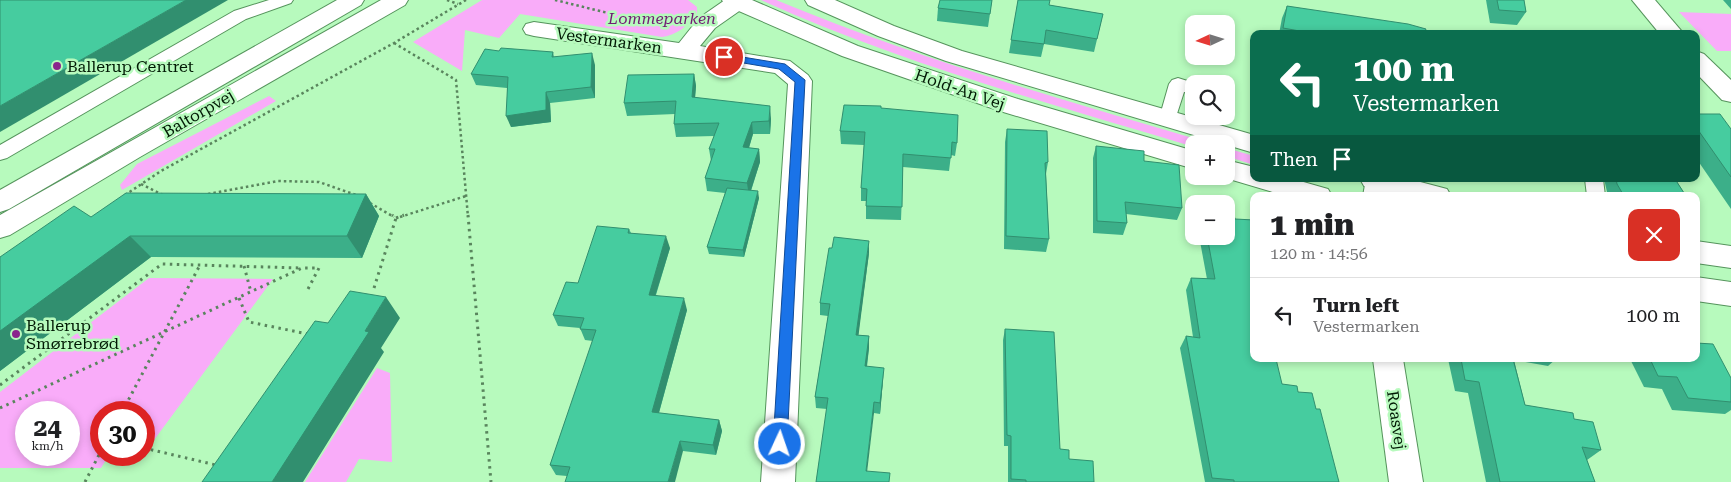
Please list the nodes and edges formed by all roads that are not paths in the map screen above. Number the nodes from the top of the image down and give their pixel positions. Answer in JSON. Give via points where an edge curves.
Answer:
{"nodes":[{"id":1,"x":285,"y":0,"type":"edge"},
{"id":2,"x":353,"y":0,"type":"edge"},
{"id":3,"x":396,"y":0,"type":"edge"},
{"id":4,"x":816,"y":0,"type":"edge"},
{"id":5,"x":1643,"y":0,"type":"edge"},
{"id":6,"x":735,"y":1,"type":"edge"},
{"id":7,"x":534,"y":29,"type":"dead end"},
{"id":8,"x":1669,"y":30,"type":"edge"},
{"id":9,"x":685,"y":51,"type":"junction"},
{"id":10,"x":1700,"y":62,"type":"edge"},
{"id":11,"x":1185,"y":86,"type":"edge"},
{"id":12,"x":1731,"y":94,"type":"edge"},
{"id":13,"x":1168,"y":119,"type":"junction"},
{"id":14,"x":1250,"y":143,"type":"edge"},
{"id":15,"x":0,"y":153,"type":"edge"},
{"id":16,"x":1185,"y":157,"type":"edge"},
{"id":17,"x":1235,"y":172,"type":"edge"},
{"id":18,"x":1250,"y":176,"type":"edge"},
{"id":19,"x":1269,"y":182,"type":"edge"},
{"id":20,"x":1375,"y":185,"type":"edge"},
{"id":21,"x":1304,"y":192,"type":"edge"},
{"id":22,"x":1415,"y":192,"type":"edge"},
{"id":23,"x":0,"y":202,"type":"edge"},
{"id":24,"x":0,"y":228,"type":"edge"},
{"id":25,"x":1700,"y":253,"type":"edge"},
{"id":26,"x":1731,"y":257,"type":"edge"},
{"id":27,"x":1700,"y":289,"type":"edge"},
{"id":28,"x":1731,"y":294,"type":"edge"},
{"id":29,"x":1388,"y":362,"type":"edge"},
{"id":30,"x":778,"y":482,"type":"edge"},
{"id":31,"x":1406,"y":482,"type":"edge"}],
"edges":[{"from":1,"to":15,"type":"lane","via":[[240,15]]},
{"from":2,"to":23,"type":"street","name":"Baltorpvej"},
{"from":3,"to":24,"type":"street","name":"Baltorpvej"},
{"from":4,"to":13,"type":"street","name":"Hold-An Vej","via":[[954,56]]},
{"from":5,"to":8,"type":"street"},
{"from":6,"to":9,"type":"street","name":"Vestermarken","via":[[712,16],[694,35]]},
{"from":6,"to":16,"type":"street","name":"Hold-An Vej","via":[[850,51],[1009,105]]},
{"from":7,"to":9,"type":"street","name":"Vestermarken"},
{"from":9,"to":30,"type":"street","name":"Vestermarken","via":[[782,66],[800,80]]},
{"from":10,"to":12,"type":"street"},
{"from":11,"to":13,"type":"lane","via":[[1178,84]]},
{"from":13,"to":14,"type":"street","name":"Hold-An Vej"},
{"from":17,"to":18,"type":"street"},
{"from":19,"to":21,"type":"street"},
{"from":20,"to":22,"type":"street"},
{"from":25,"to":26,"type":"street"},
{"from":27,"to":28,"type":"street"},
{"from":29,"to":31,"type":"street","name":"Roasvej"}]}
